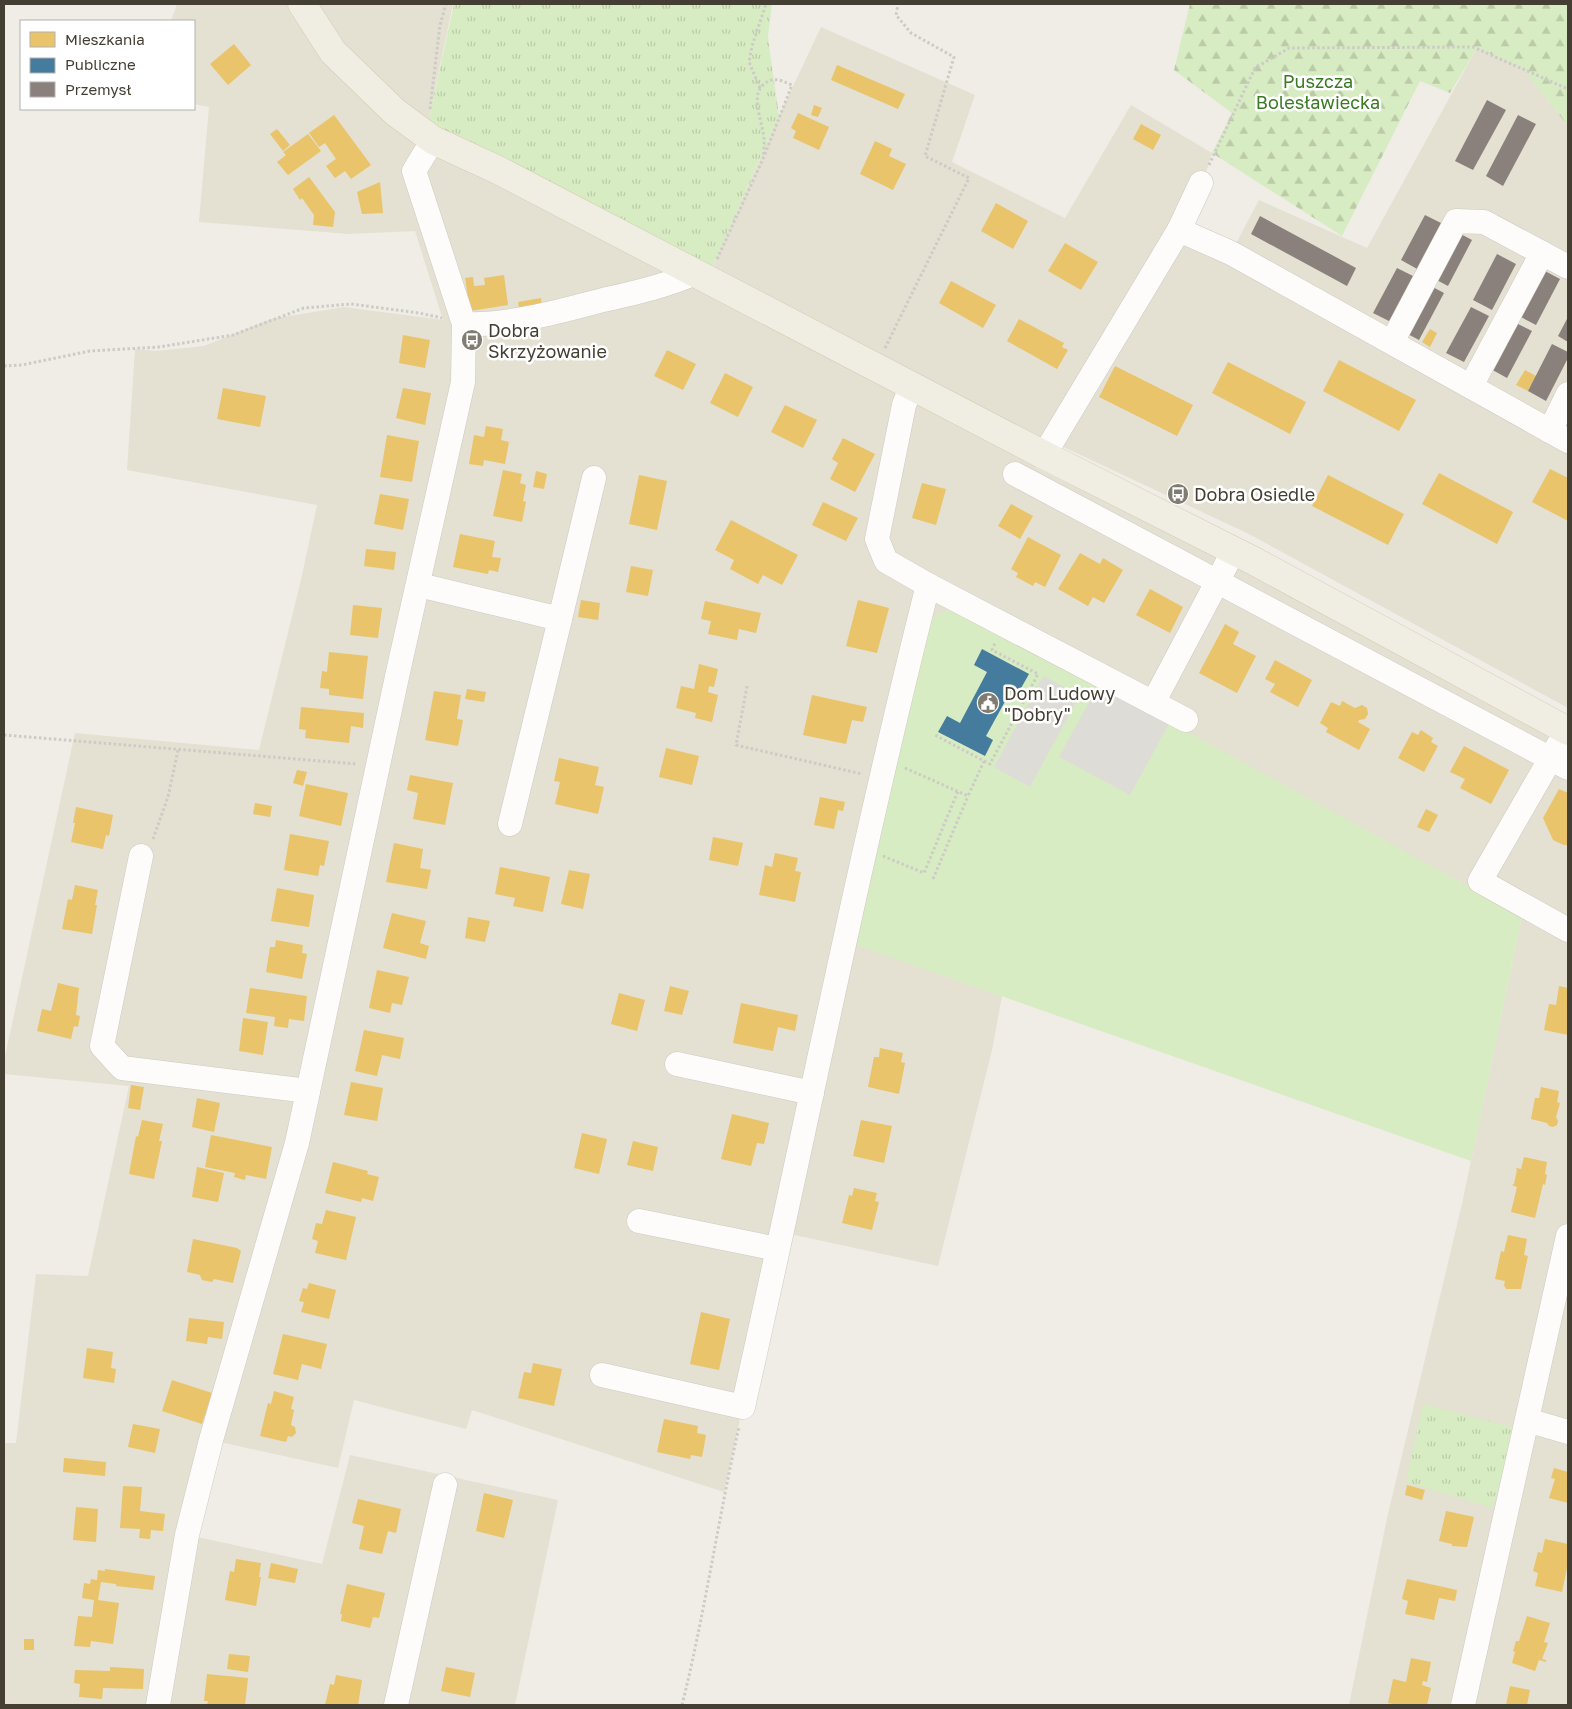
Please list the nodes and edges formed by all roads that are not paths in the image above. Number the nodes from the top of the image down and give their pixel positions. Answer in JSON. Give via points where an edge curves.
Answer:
{"nodes":[{"id":1,"x":302,"y":4,"type":"edge"},
{"id":2,"x":433,"y":140,"type":"junction"},
{"id":3,"x":1200,"y":184,"type":"road end"},
{"id":4,"x":1179,"y":230,"type":"junction"},
{"id":5,"x":1542,"y":253,"type":"junction"},
{"id":6,"x":1568,"y":267,"type":"edge"},
{"id":7,"x":701,"y":277,"type":"junction"},
{"id":8,"x":464,"y":324,"type":"junction"},
{"id":9,"x":1392,"y":342,"type":"junction"},
{"id":10,"x":912,"y":385,"type":"junction"},
{"id":11,"x":1471,"y":386,"type":"junction"},
{"id":12,"x":1568,"y":394,"type":"edge"},
{"id":13,"x":1559,"y":436,"type":"edge"},
{"id":14,"x":1044,"y":455,"type":"junction"},
{"id":15,"x":1015,"y":474,"type":"dead end"},
{"id":16,"x":594,"y":478,"type":"dead end"},
{"id":17,"x":1234,"y":550,"type":"junction"},
{"id":18,"x":1217,"y":582,"type":"junction"},
{"id":19,"x":419,"y":585,"type":"junction"},
{"id":20,"x":928,"y":585,"type":"junction"},
{"id":21,"x":560,"y":619,"type":"junction"},
{"id":22,"x":1153,"y":703,"type":"junction"},
{"id":23,"x":1186,"y":720,"type":"dead end"},
{"id":24,"x":1567,"y":730,"type":"edge"},
{"id":25,"x":1559,"y":763,"type":"edge"},
{"id":26,"x":510,"y":824,"type":"dead end"},
{"id":27,"x":141,"y":856,"type":"road end"},
{"id":28,"x":1568,"y":930,"type":"edge"},
{"id":29,"x":677,"y":1064,"type":"dead end"},
{"id":30,"x":308,"y":1091,"type":"junction"},
{"id":31,"x":812,"y":1093,"type":"junction"},
{"id":32,"x":639,"y":1221,"type":"dead end"},
{"id":33,"x":1568,"y":1236,"type":"edge"},
{"id":34,"x":777,"y":1250,"type":"junction"},
{"id":35,"x":602,"y":1375,"type":"dead end"},
{"id":36,"x":1527,"y":1420,"type":"junction"},
{"id":37,"x":1568,"y":1432,"type":"edge"},
{"id":38,"x":446,"y":1485,"type":"dead end"},
{"id":39,"x":158,"y":1705,"type":"edge"},
{"id":40,"x":396,"y":1705,"type":"edge"},
{"id":41,"x":1463,"y":1705,"type":"edge"}],
"edges":[{"from":1,"to":2,"type":"main road","via":[[333,52],[395,112]]},
{"from":2,"to":7,"type":"main road","via":[[498,170]]},
{"from":2,"to":8,"type":"street","via":[[414,171]]},
{"from":3,"to":4,"type":"street"},
{"from":4,"to":9,"type":"street","via":[[1231,253]]},
{"from":4,"to":14,"type":"street"},
{"from":5,"to":6,"type":"street"},
{"from":5,"to":9,"type":"street","via":[[1484,222],[1456,221]]},
{"from":5,"to":11,"type":"street"},
{"from":7,"to":8,"type":"street","via":[[561,311],[485,325]]},
{"from":7,"to":10,"type":"main road"},
{"from":8,"to":19,"type":"street","via":[[463,382]]},
{"from":9,"to":11,"type":"street"},
{"from":10,"to":14,"type":"main road"},
{"from":10,"to":20,"type":"street","via":[[904,404],[877,539],[886,561]]},
{"from":11,"to":13,"type":"street"},
{"from":12,"to":13,"type":"street"},
{"from":14,"to":17,"type":"main road"},
{"from":15,"to":18,"type":"street"},
{"from":16,"to":21,"type":"street"},
{"from":17,"to":18,"type":"street"},
{"from":17,"to":24,"type":"main road"},
{"from":18,"to":22,"type":"street"},
{"from":18,"to":25,"type":"street"},
{"from":19,"to":21,"type":"street"},
{"from":19,"to":30,"type":"street"},
{"from":20,"to":22,"type":"street"},
{"from":20,"to":31,"type":"street"},
{"from":21,"to":26,"type":"street"},
{"from":22,"to":23,"type":"street"},
{"from":24,"to":25,"type":"street"},
{"from":25,"to":28,"type":"street","via":[[1480,881]]},
{"from":27,"to":30,"type":"street","via":[[102,1046],[122,1068]]},
{"from":29,"to":31,"type":"street"},
{"from":30,"to":39,"type":"street","via":[[297,1143],[187,1536]]},
{"from":31,"to":34,"type":"street"},
{"from":32,"to":34,"type":"street"},
{"from":33,"to":36,"type":"street"},
{"from":34,"to":35,"type":"street","via":[[743,1407]]},
{"from":36,"to":37,"type":"street"},
{"from":36,"to":41,"type":"street"},
{"from":38,"to":40,"type":"street"}]}
